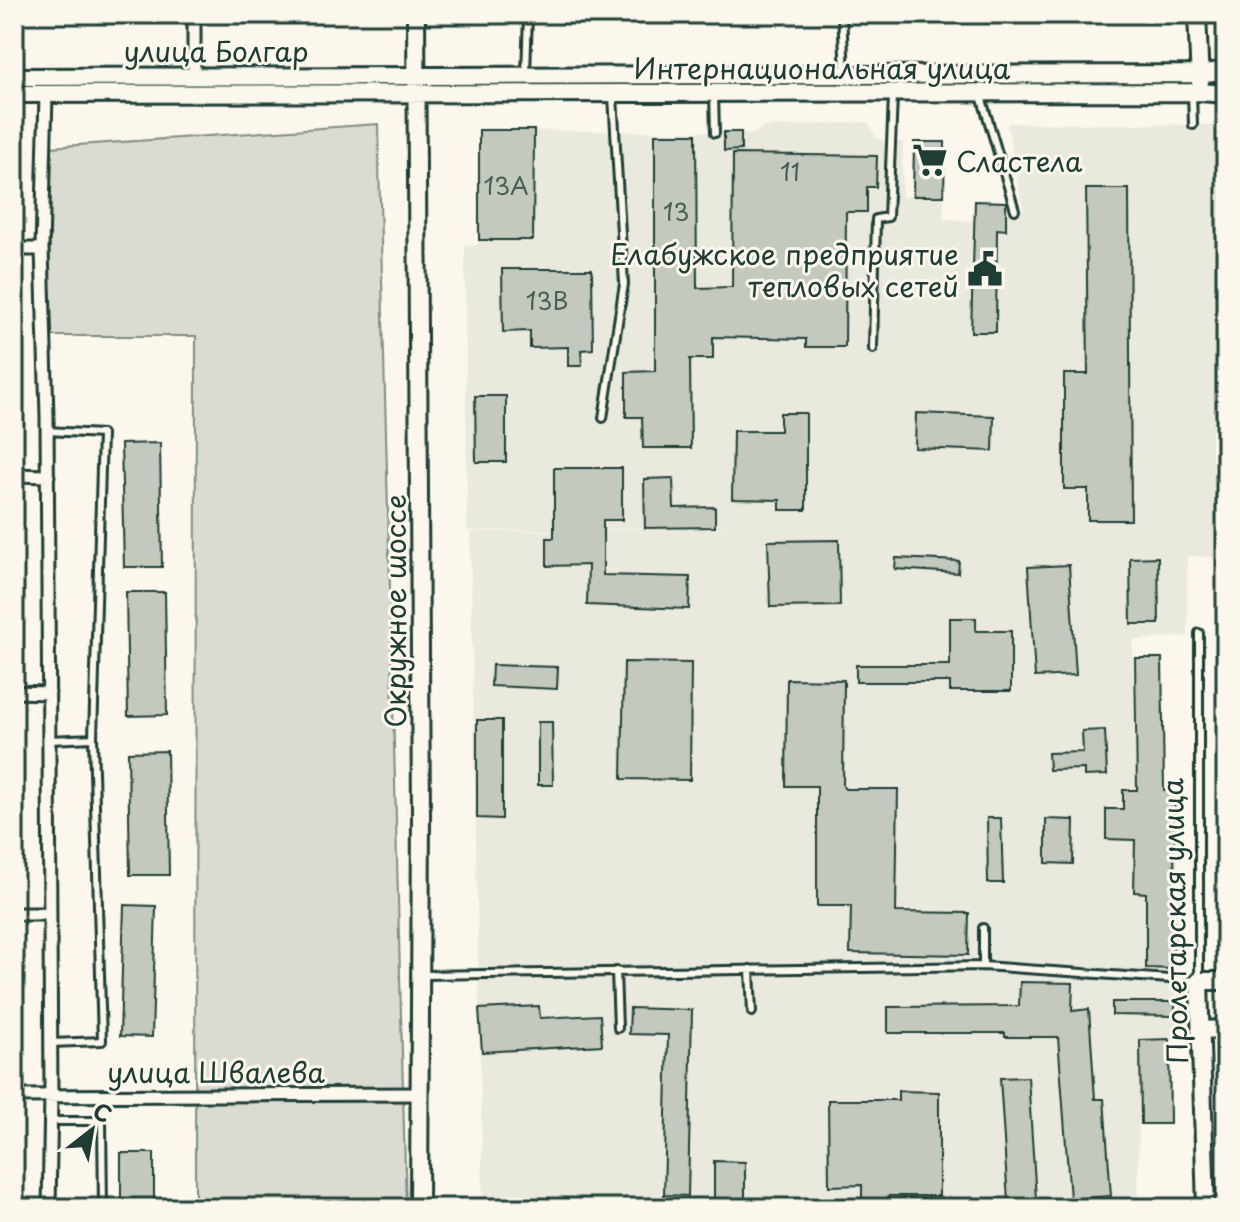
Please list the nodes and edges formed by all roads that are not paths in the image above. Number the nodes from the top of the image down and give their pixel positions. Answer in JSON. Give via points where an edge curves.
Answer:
{"nodes":[{"id":1,"x":194,"y":14,"type":"edge"},
{"id":2,"x":416,"y":14,"type":"edge"},
{"id":3,"x":528,"y":14,"type":"edge"},
{"id":4,"x":842,"y":14,"type":"edge"},
{"id":5,"x":1197,"y":14,"type":"edge"},
{"id":6,"x":1226,"y":70,"type":"edge"},
{"id":7,"x":845,"y":74,"type":"junction"},
{"id":8,"x":1200,"y":74,"type":"junction"},
{"id":9,"x":418,"y":75,"type":"junction"},
{"id":10,"x":526,"y":75,"type":"junction"},
{"id":11,"x":194,"y":76,"type":"junction"},
{"id":12,"x":14,"y":77,"type":"edge"},
{"id":13,"x":894,"y":92,"type":"junction"},
{"id":14,"x":980,"y":92,"type":"junction"},
{"id":15,"x":1196,"y":92,"type":"junction"},
{"id":16,"x":417,"y":93,"type":"junction"},
{"id":17,"x":613,"y":93,"type":"junction"},
{"id":18,"x":714,"y":93,"type":"junction"},
{"id":19,"x":14,"y":94,"type":"edge"},
{"id":20,"x":46,"y":94,"type":"junction"},
{"id":21,"x":1226,"y":94,"type":"edge"},
{"id":22,"x":1193,"y":125,"type":"dead end"},
{"id":23,"x":715,"y":133,"type":"dead end"},
{"id":24,"x":1015,"y":210,"type":"dead end"},
{"id":25,"x":14,"y":249,"type":"edge"},
{"id":26,"x":42,"y":249,"type":"junction"},
{"id":27,"x":873,"y":349,"type":"dead end"},
{"id":28,"x":603,"y":418,"type":"dead end"},
{"id":29,"x":47,"y":431,"type":"junction"},
{"id":30,"x":14,"y":475,"type":"edge"},
{"id":31,"x":48,"y":476,"type":"junction"},
{"id":32,"x":1199,"y":633,"type":"dead end"},
{"id":33,"x":14,"y":692,"type":"edge"},
{"id":34,"x":49,"y":693,"type":"junction"},
{"id":35,"x":93,"y":738,"type":"junction"},
{"id":36,"x":49,"y":740,"type":"junction"},
{"id":37,"x":14,"y":914,"type":"edge"},
{"id":38,"x":50,"y":914,"type":"junction"},
{"id":39,"x":983,"y":928,"type":"dead end"},
{"id":40,"x":983,"y":966,"type":"junction"},
{"id":41,"x":750,"y":969,"type":"junction"},
{"id":42,"x":616,"y":971,"type":"junction"},
{"id":43,"x":420,"y":975,"type":"junction"},
{"id":44,"x":1199,"y":981,"type":"junction"},
{"id":45,"x":1226,"y":981,"type":"edge"},
{"id":46,"x":752,"y":1012,"type":"dead end"},
{"id":47,"x":618,"y":1028,"type":"dead end"},
{"id":48,"x":1226,"y":1029,"type":"edge"},
{"id":49,"x":1200,"y":1030,"type":"junction"},
{"id":50,"x":50,"y":1043,"type":"junction"},
{"id":51,"x":419,"y":1094,"type":"junction"},
{"id":52,"x":51,"y":1095,"type":"junction"},
{"id":53,"x":14,"y":1096,"type":"edge"},
{"id":54,"x":51,"y":1121,"type":"junction"},
{"id":55,"x":49,"y":1208,"type":"edge"},
{"id":56,"x":103,"y":1208,"type":"edge"},
{"id":57,"x":419,"y":1208,"type":"edge"},
{"id":58,"x":1206,"y":1208,"type":"edge"}],
"edges":[{"from":1,"to":11,"type":"street"},
{"from":2,"to":9,"type":"street","name":"Окружное шоссе"},
{"from":3,"to":10,"type":"lane"},
{"from":4,"to":7,"type":"lane"},
{"from":5,"to":8,"type":"street"},
{"from":6,"to":8,"type":"street","name":"Интернациональная улица"},
{"from":7,"to":8,"type":"street","name":"Интернациональная улица"},
{"from":7,"to":10,"type":"street","name":"Интернациональная улица"},
{"from":8,"to":15,"type":"street"},
{"from":9,"to":10,"type":"street","name":"Интернациональная улица"},
{"from":9,"to":11,"type":"street","name":"улица Болгар"},
{"from":9,"to":16,"type":"street","name":"Окружное шоссе"},
{"from":11,"to":12,"type":"street","name":"улица Болгар"},
{"from":13,"to":14,"type":"street","name":"Интернациональная улица"},
{"from":13,"to":18,"type":"street","name":"Интернациональная улица"},
{"from":13,"to":27,"type":"lane","via":[[888,217],[876,219]]},
{"from":14,"to":15,"type":"street","name":"Интернациональная улица"},
{"from":14,"to":24,"type":"lane"},
{"from":15,"to":21,"type":"street","name":"Интернациональная улица"},
{"from":15,"to":22,"type":"lane"},
{"from":16,"to":17,"type":"street","name":"Интернациональная улица"},
{"from":16,"to":20,"type":"street","name":"улица Болгар"},
{"from":16,"to":43,"type":"street","name":"Окружное шоссе"},
{"from":17,"to":18,"type":"street","name":"Интернациональная улица"},
{"from":17,"to":28,"type":"lane","via":[[624,284]]},
{"from":18,"to":23,"type":"lane"},
{"from":19,"to":20,"type":"street","name":"улица Болгар"},
{"from":20,"to":26,"type":"street"},
{"from":25,"to":26,"type":"street"},
{"from":26,"to":29,"type":"street"},
{"from":29,"to":31,"type":"street"},
{"from":29,"to":35,"type":"lane","via":[[102,434]]},
{"from":30,"to":31,"type":"street"},
{"from":31,"to":34,"type":"street"},
{"from":32,"to":44,"type":"lane","name":"Пролетарская улица"},
{"from":33,"to":34,"type":"street"},
{"from":34,"to":36,"type":"street"},
{"from":35,"to":36,"type":"lane"},
{"from":35,"to":50,"type":"lane","via":[[102,1041]]},
{"from":36,"to":38,"type":"street"},
{"from":37,"to":38,"type":"street"},
{"from":38,"to":50,"type":"street"},
{"from":39,"to":40,"type":"lane"},
{"from":40,"to":41,"type":"lane"},
{"from":40,"to":44,"type":"lane"},
{"from":41,"to":42,"type":"lane"},
{"from":41,"to":46,"type":"lane"},
{"from":42,"to":43,"type":"lane"},
{"from":42,"to":47,"type":"lane"},
{"from":43,"to":51,"type":"street","name":"Окружное шоссе"},
{"from":44,"to":45,"type":"street"},
{"from":44,"to":49,"type":"street","name":"Пролетарская улица"},
{"from":48,"to":49,"type":"street"},
{"from":49,"to":58,"type":"street","name":"Пролетарская улица"},
{"from":50,"to":52,"type":"street"},
{"from":51,"to":52,"type":"street","name":"улица Швалева"},
{"from":51,"to":57,"type":"street","name":"Окружное шоссе"},
{"from":52,"to":53,"type":"street","name":"улица Швалева"},
{"from":52,"to":54,"type":"street"},
{"from":54,"to":55,"type":"street"},
{"from":54,"to":56,"type":"lane","via":[[102,1121]]}]}
